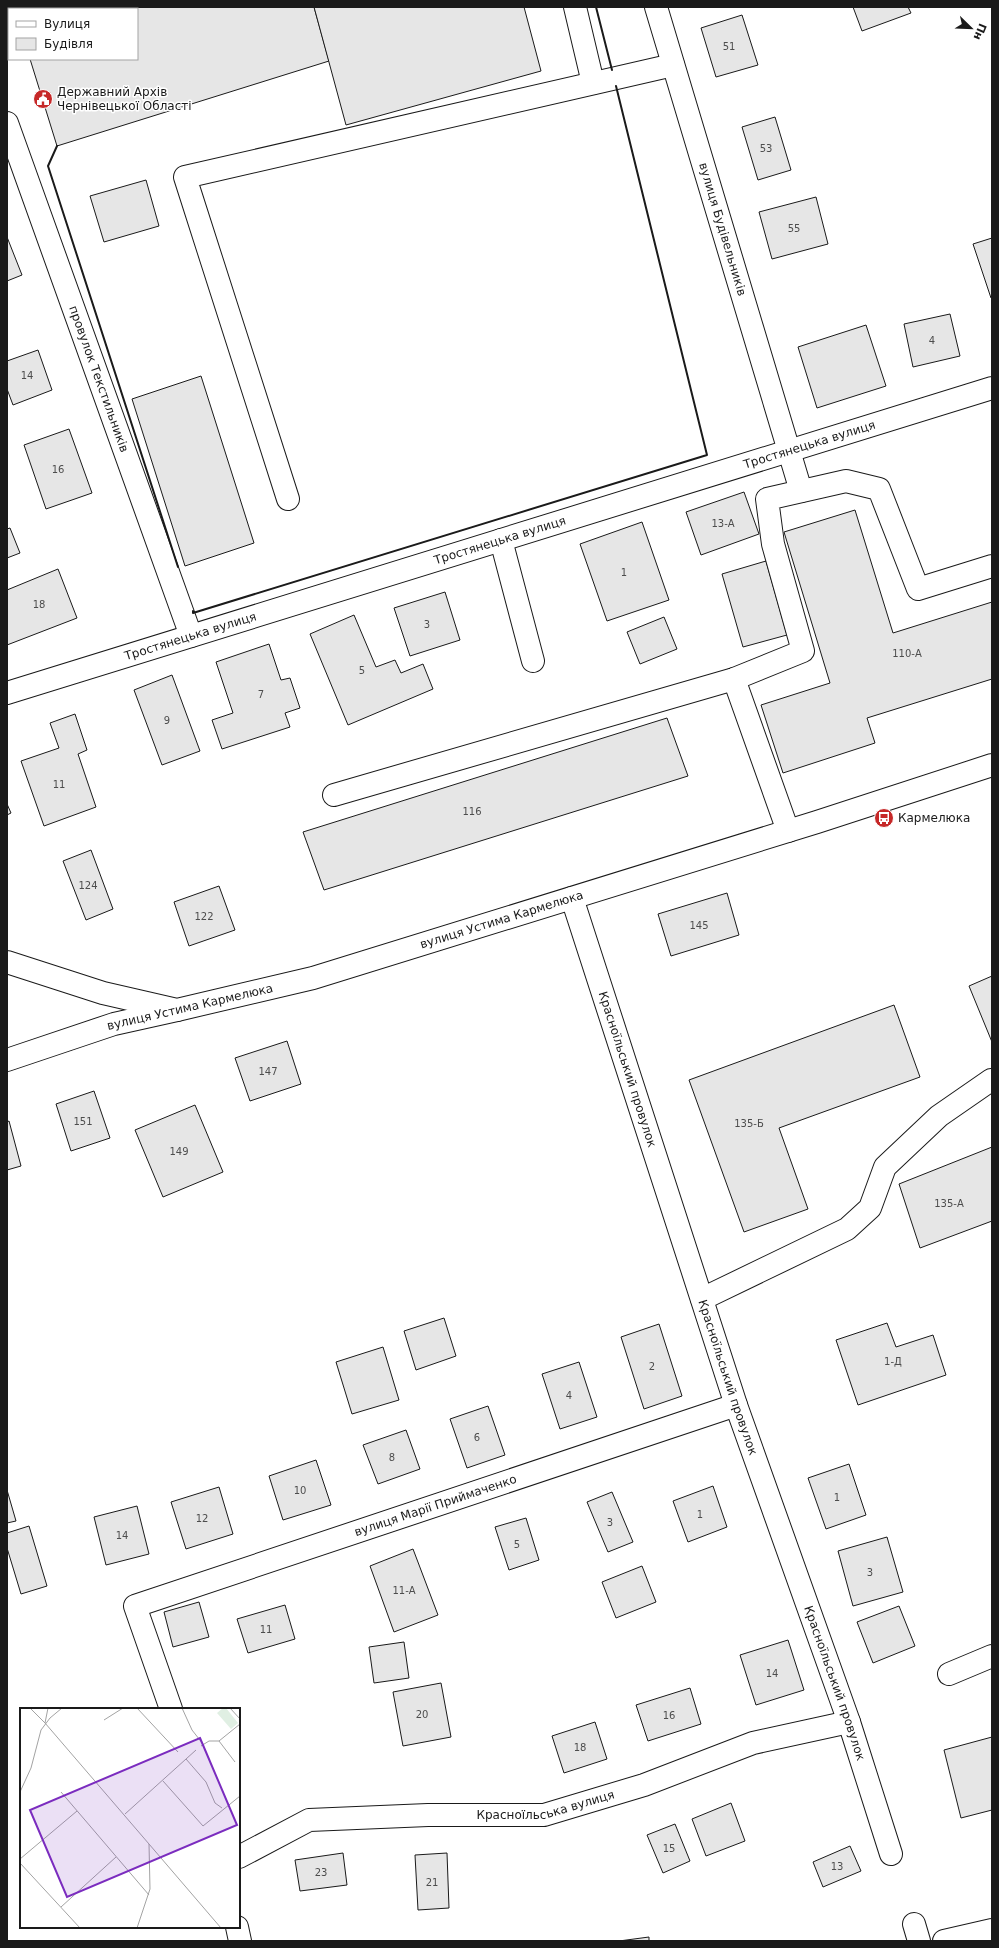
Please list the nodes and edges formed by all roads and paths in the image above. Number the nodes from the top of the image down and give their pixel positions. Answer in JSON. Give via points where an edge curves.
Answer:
{"nodes":[{"id":1,"x":575,"y":7,"type":"edge"},
{"id":2,"x":656,"y":7,"type":"edge"},
{"id":3,"x":673,"y":65,"type":"junction"},
{"id":4,"x":593,"y":84,"type":"junction"},
{"id":5,"x":7,"y":123,"type":"edge"},
{"id":6,"x":992,"y":388,"type":"edge"},
{"id":7,"x":789,"y":451,"type":"junction"},
{"id":8,"x":801,"y":491,"type":"junction"},
{"id":9,"x":288,"y":498,"type":"dead end"},
{"id":10,"x":501,"y":540,"type":"junction"},
{"id":11,"x":992,"y":566,"type":"edge"},
{"id":12,"x":191,"y":636,"type":"junction"},
{"id":13,"x":533,"y":661,"type":"dead end"},
{"id":14,"x":734,"y":679,"type":"junction"},
{"id":15,"x":7,"y":693,"type":"edge"},
{"id":16,"x":992,"y":764,"type":"edge"},
{"id":17,"x":334,"y":795,"type":"dead end"},
{"id":18,"x":788,"y":831,"type":"junction"},
{"id":19,"x":572,"y":898,"type":"junction"},
{"id":20,"x":7,"y":962,"type":"edge"},
{"id":21,"x":177,"y":1010,"type":"junction"},
{"id":22,"x":7,"y":1060,"type":"edge"},
{"id":23,"x":991,"y":1080,"type":"edge"},
{"id":24,"x":702,"y":1299,"type":"junction"},
{"id":25,"x":736,"y":1405,"type":"junction"},
{"id":26,"x":992,"y":1656,"type":"edge"},
{"id":27,"x":949,"y":1674,"type":"dead end"},
{"id":28,"x":171,"y":1708,"type":"edge"},
{"id":29,"x":849,"y":1722,"type":"junction"},
{"id":30,"x":891,"y":1854,"type":"dead end"},
{"id":31,"x":240,"y":1857,"type":"edge"},
{"id":32,"x":237,"y":1928,"type":"edge"},
{"id":33,"x":992,"y":1930,"type":"edge"},
{"id":34,"x":240,"y":1941,"type":"edge"},
{"id":35,"x":944,"y":1941,"type":"edge"}],
"edges":[{"from":1,"to":4,"type":"street"},
{"from":2,"to":3,"type":"street","name":"вулиця Будівельників"},
{"from":3,"to":4,"type":"street"},
{"from":3,"to":7,"type":"street","name":"вулиця Будівельників"},
{"from":4,"to":9,"type":"street","via":[[185,178]]},
{"from":5,"to":12,"type":"street","name":"провулок Текстильників"},
{"from":6,"to":7,"type":"street","name":"Тростянецька вулиця"},
{"from":7,"to":8,"type":"street","name":"вулиця Будівельників"},
{"from":7,"to":10,"type":"street","name":"Тростянецька вулиця"},
{"from":8,"to":11,"type":"street","via":[[846,481],[879,489],[918,589]]},
{"from":8,"to":14,"type":"street","via":[[767,499],[773,544],[803,651]]},
{"from":10,"to":12,"type":"street","name":"Тростянецька вулиця"},
{"from":10,"to":13,"type":"street"},
{"from":12,"to":15,"type":"street","name":"Тростянецька вулиця"},
{"from":14,"to":17,"type":"street"},
{"from":14,"to":18,"type":"street"},
{"from":16,"to":18,"type":"street","name":"вулиця Устима Кармелюка"},
{"from":18,"to":19,"type":"street","name":"вулиця Устима Кармелюка"},
{"from":19,"to":21,"type":"street","name":"вулиця Устима Кармелюка","via":[[313,978]]},
{"from":19,"to":24,"type":"street","name":"Красноїльський провулок"},
{"from":20,"to":21,"type":"street","via":[[103,993]]},
{"from":21,"to":22,"type":"street","name":"вулиця Устима Кармелюка","via":[[114,1024]]},
{"from":23,"to":24,"type":"street","via":[[939,1116],[885,1167],[870,1208],[847,1229]]},
{"from":24,"to":25,"type":"street","name":"Красноїльський провулок"},
{"from":25,"to":28,"type":"street","name":"вулиця Марії Приймаченко","via":[[135,1606]]},
{"from":25,"to":29,"type":"street","name":"Красноїльський провулок"},
{"from":26,"to":27,"type":"street"},
{"from":29,"to":30,"type":"street","name":"Красноїльський провулок"},
{"from":29,"to":31,"type":"street","name":"Красноїльська вулиця","via":[[754,1743],[644,1785],[544,1815],[428,1815],[309,1820]]},
{"from":32,"to":34,"type":"street"},
{"from":33,"to":35,"type":"street"}]}
